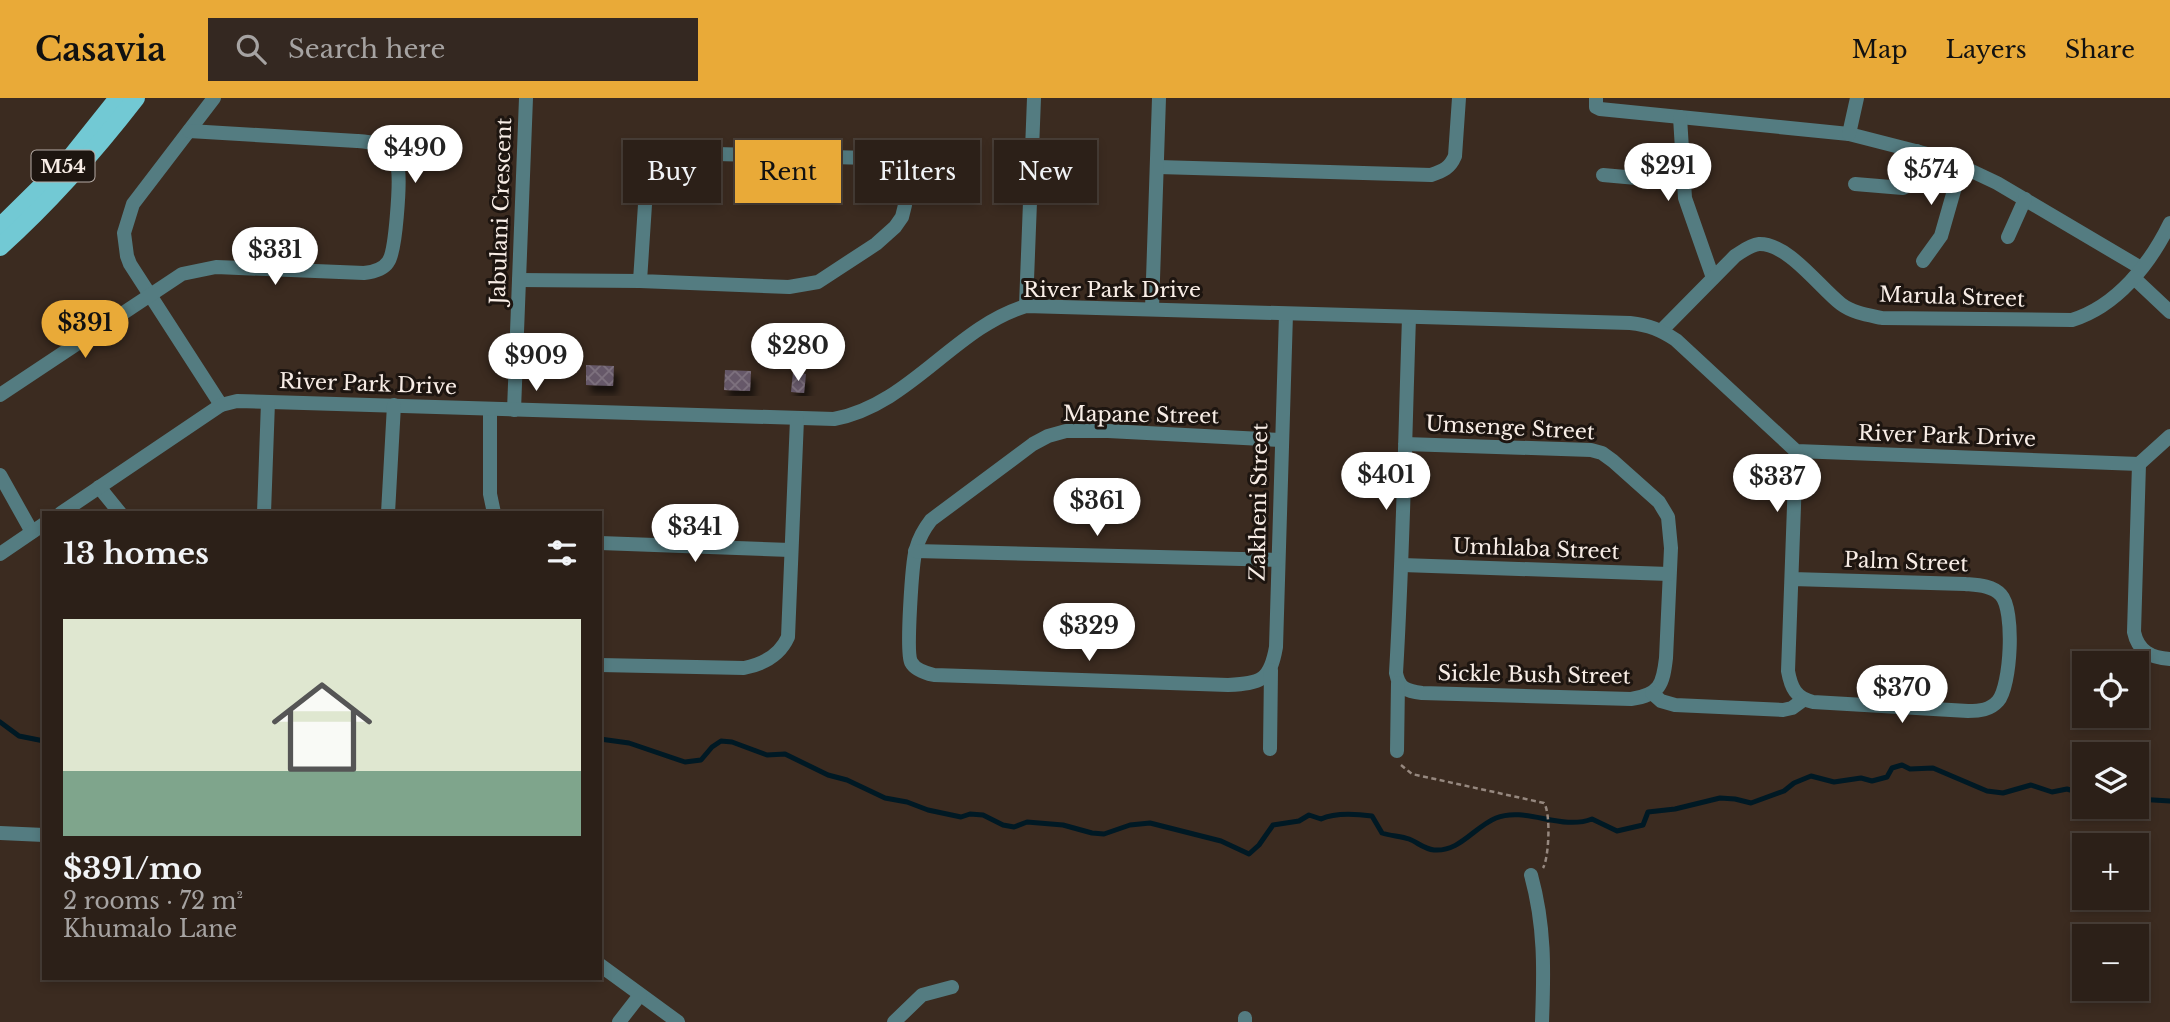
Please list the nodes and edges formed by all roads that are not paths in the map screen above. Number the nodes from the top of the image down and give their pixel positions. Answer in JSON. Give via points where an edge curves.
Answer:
{"nodes":[{"id":1,"x":118,"y":98,"type":"edge"},
{"id":2,"x":136,"y":98,"type":"edge"},
{"id":3,"x":214,"y":98,"type":"edge"},
{"id":4,"x":526,"y":98,"type":"edge"},
{"id":5,"x":1034,"y":98,"type":"edge"},
{"id":6,"x":1159,"y":98,"type":"edge"},
{"id":7,"x":1459,"y":98,"type":"edge"},
{"id":8,"x":1596,"y":98,"type":"edge"},
{"id":9,"x":1857,"y":98,"type":"edge"},
{"id":10,"x":1680,"y":117,"type":"junction"},
{"id":11,"x":189,"y":131,"type":"junction"},
{"id":12,"x":1849,"y":134,"type":"junction"},
{"id":13,"x":1917,"y":151,"type":"junction"},
{"id":14,"x":1961,"y":166,"type":"junction"},
{"id":15,"x":1158,"y":167,"type":"junction"},
{"id":16,"x":1602,"y":175,"type":"dead end"},
{"id":17,"x":1682,"y":182,"type":"junction"},
{"id":18,"x":1855,"y":184,"type":"dead end"},
{"id":19,"x":2025,"y":200,"type":"junction"},
{"id":20,"x":2170,"y":223,"type":"edge"},
{"id":21,"x":0,"y":227,"type":"edge"},
{"id":22,"x":2008,"y":237,"type":"dead end"},
{"id":23,"x":0,"y":247,"type":"edge"},
{"id":24,"x":1923,"y":261,"type":"dead end"},
{"id":25,"x":2138,"y":273,"type":"junction"},
{"id":26,"x":1713,"y":278,"type":"junction"},
{"id":27,"x":519,"y":280,"type":"junction"},
{"id":28,"x":640,"y":281,"type":"junction"},
{"id":29,"x":151,"y":296,"type":"junction"},
{"id":30,"x":1026,"y":306,"type":"junction"},
{"id":31,"x":1152,"y":309,"type":"junction"},
{"id":32,"x":2170,"y":312,"type":"edge"},
{"id":33,"x":1286,"y":314,"type":"junction"},
{"id":34,"x":1409,"y":318,"type":"junction"},
{"id":35,"x":1662,"y":330,"type":"junction"},
{"id":36,"x":0,"y":395,"type":"edge"},
{"id":37,"x":268,"y":402,"type":"junction"},
{"id":38,"x":221,"y":405,"type":"junction"},
{"id":39,"x":394,"y":405,"type":"junction"},
{"id":40,"x":490,"y":409,"type":"junction"},
{"id":41,"x":514,"y":410,"type":"junction"},
{"id":42,"x":797,"y":419,"type":"junction"},
{"id":43,"x":2170,"y":436,"type":"edge"},
{"id":44,"x":1281,"y":440,"type":"junction"},
{"id":45,"x":1405,"y":444,"type":"junction"},
{"id":46,"x":1796,"y":451,"type":"junction"},
{"id":47,"x":2139,"y":464,"type":"junction"},
{"id":48,"x":0,"y":475,"type":"edge"},
{"id":49,"x":99,"y":487,"type":"junction"},
{"id":50,"x":64,"y":511,"type":"edge"},
{"id":51,"x":118,"y":511,"type":"edge"},
{"id":52,"x":264,"y":511,"type":"edge"},
{"id":53,"x":388,"y":511,"type":"edge"},
{"id":54,"x":494,"y":511,"type":"edge"},
{"id":55,"x":38,"y":528,"type":"edge"},
{"id":56,"x":602,"y":543,"type":"edge"},
{"id":57,"x":790,"y":550,"type":"junction"},
{"id":58,"x":915,"y":551,"type":"junction"},
{"id":59,"x":0,"y":554,"type":"edge"},
{"id":60,"x":1278,"y":560,"type":"junction"},
{"id":61,"x":1402,"y":565,"type":"junction"},
{"id":62,"x":1669,"y":574,"type":"junction"},
{"id":63,"x":1792,"y":579,"type":"junction"},
{"id":64,"x":2170,"y":659,"type":"edge"},
{"id":65,"x":602,"y":665,"type":"edge"},
{"id":66,"x":1271,"y":670,"type":"junction"},
{"id":67,"x":1401,"y":686,"type":"junction"},
{"id":68,"x":1656,"y":690,"type":"junction"},
{"id":69,"x":1803,"y":700,"type":"junction"},
{"id":70,"x":1270,"y":749,"type":"dead end"},
{"id":71,"x":1396,"y":751,"type":"road end"},
{"id":72,"x":0,"y":833,"type":"edge"},
{"id":73,"x":42,"y":835,"type":"edge"},
{"id":74,"x":1531,"y":875,"type":"road end"},
{"id":75,"x":602,"y":966,"type":"edge"},
{"id":76,"x":952,"y":987,"type":"dead end"},
{"id":77,"x":640,"y":995,"type":"junction"},
{"id":78,"x":619,"y":1022,"type":"edge"},
{"id":79,"x":678,"y":1022,"type":"edge"},
{"id":80,"x":894,"y":1022,"type":"edge"},
{"id":81,"x":1542,"y":1022,"type":"edge"}],
"edges":[{"from":1,"to":21,"type":"main road","number":"M54","via":[[70,158]]},
{"from":2,"to":23,"type":"main road","number":"M54","via":[[48,201]]},
{"from":3,"to":11,"type":"street"},
{"from":4,"to":27,"type":"street","name":"Jabulani Crescent"},
{"from":5,"to":30,"type":"street"},
{"from":6,"to":15,"type":"street"},
{"from":7,"to":15,"type":"street","via":[[1455,156],[1452,164],[1431,175]]},
{"from":8,"to":10,"type":"street","via":[[1600,109]]},
{"from":9,"to":12,"type":"street"},
{"from":10,"to":12,"type":"street"},
{"from":10,"to":17,"type":"street"},
{"from":11,"to":29,"type":"street","via":[[133,204],[126,221],[127,256]]},
{"from":11,"to":29,"type":"street","via":[[357,141],[386,148],[396,160],[399,174],[392,257],[384,267],[354,274],[207,268],[182,274]]},
{"from":12,"to":13,"type":"street"},
{"from":13,"to":14,"type":"street"},
{"from":13,"to":18,"type":"street","via":[[1909,185]]},
{"from":14,"to":19,"type":"street"},
{"from":14,"to":24,"type":"street","via":[[1941,236]]},
{"from":15,"to":31,"type":"street"},
{"from":16,"to":17,"type":"street"},
{"from":17,"to":26,"type":"street","via":[[1691,222]]},
{"from":19,"to":22,"type":"street"},
{"from":19,"to":25,"type":"street"},
{"from":20,"to":25,"type":"street","name":"Marula Street"},
{"from":25,"to":26,"type":"street","name":"Marula Street","via":[[2088,315],[2057,321],[1863,314],[1842,305],[1789,256],[1761,244],[1735,256]]},
{"from":25,"to":32,"type":"street"},
{"from":26,"to":35,"type":"street","name":"Marula Street"},
{"from":27,"to":28,"type":"street"},
{"from":27,"to":41,"type":"street","name":"Jabulani Crescent"},
{"from":28,"to":28,"type":"street","via":[[789,287],[818,282],[895,227],[905,205],[903,177],[891,163],[870,158],[663,155],[646,174]]},
{"from":29,"to":36,"type":"street"},
{"from":29,"to":38,"type":"street"},
{"from":30,"to":31,"type":"street","name":"River Park Drive"},
{"from":30,"to":42,"type":"street","name":"River Park Drive","via":[[991,321],[866,409],[834,419]]},
{"from":31,"to":33,"type":"street","name":"River Park Drive"},
{"from":33,"to":34,"type":"street","name":"River Park Drive"},
{"from":33,"to":44,"type":"street","name":"Zakheni Street"},
{"from":34,"to":35,"type":"street","name":"River Park Drive","via":[[1630,323]]},
{"from":34,"to":45,"type":"street"},
{"from":35,"to":46,"type":"street","name":"River Park Drive"},
{"from":37,"to":38,"type":"street","name":"River Park Drive"},
{"from":37,"to":39,"type":"street","name":"River Park Drive"},
{"from":37,"to":52,"type":"street"},
{"from":38,"to":49,"type":"street","name":"River Park Drive"},
{"from":39,"to":40,"type":"street","name":"River Park Drive"},
{"from":39,"to":53,"type":"street"},
{"from":40,"to":41,"type":"street","name":"River Park Drive"},
{"from":40,"to":54,"type":"street"},
{"from":41,"to":42,"type":"street","name":"River Park Drive"},
{"from":42,"to":57,"type":"street"},
{"from":43,"to":47,"type":"street"},
{"from":44,"to":58,"type":"street","name":"Mapane Street","via":[[1108,431],[1048,436],[931,520]]},
{"from":44,"to":60,"type":"street","name":"Zakheni Street"},
{"from":45,"to":61,"type":"street"},
{"from":45,"to":62,"type":"street","name":"Umsenge Street","via":[[1575,448],[1602,453],[1659,502],[1668,517]]},
{"from":46,"to":47,"type":"street","name":"River Park Drive"},
{"from":46,"to":63,"type":"street"},
{"from":47,"to":64,"type":"street","via":[[2134,632],[2142,650]]},
{"from":48,"to":55,"type":"street"},
{"from":49,"to":50,"type":"street","name":"River Park Drive"},
{"from":49,"to":51,"type":"street"},
{"from":55,"to":59,"type":"street"},
{"from":56,"to":57,"type":"street"},
{"from":57,"to":65,"type":"street","via":[[788,636],[774,655],[744,668]]},
{"from":58,"to":60,"type":"street"},
{"from":58,"to":66,"type":"street","name":"Mapane Street","via":[[908,644],[911,661],[934,675],[1228,685],[1256,682]]},
{"from":60,"to":66,"type":"street","name":"Zakheni Street","via":[[1276,647]]},
{"from":61,"to":62,"type":"street","name":"Umhlaba Street"},
{"from":61,"to":67,"type":"street","via":[[1396,673]]},
{"from":62,"to":68,"type":"street","name":"Umsenge Street","via":[[1666,658]]},
{"from":63,"to":69,"type":"street","via":[[1788,671],[1795,693]]},
{"from":63,"to":69,"type":"street","name":"Palm Street","via":[[1980,586],[2001,595],[2009,620],[2006,687],[1995,704],[1984,710]]},
{"from":66,"to":70,"type":"street","name":"Zakheni Street"},
{"from":67,"to":68,"type":"street","name":"Sickle Bush Street","via":[[1422,693],[1632,699]]},
{"from":67,"to":71,"type":"street"},
{"from":68,"to":69,"type":"street","via":[[1661,701],[1675,705],[1770,709],[1792,708]]},
{"from":72,"to":73,"type":"street"},
{"from":74,"to":81,"type":"street","via":[[1544,935]]},
{"from":75,"to":77,"type":"street"},
{"from":76,"to":80,"type":"street","via":[[922,995]]},
{"from":77,"to":78,"type":"street"},
{"from":77,"to":79,"type":"street"}]}
